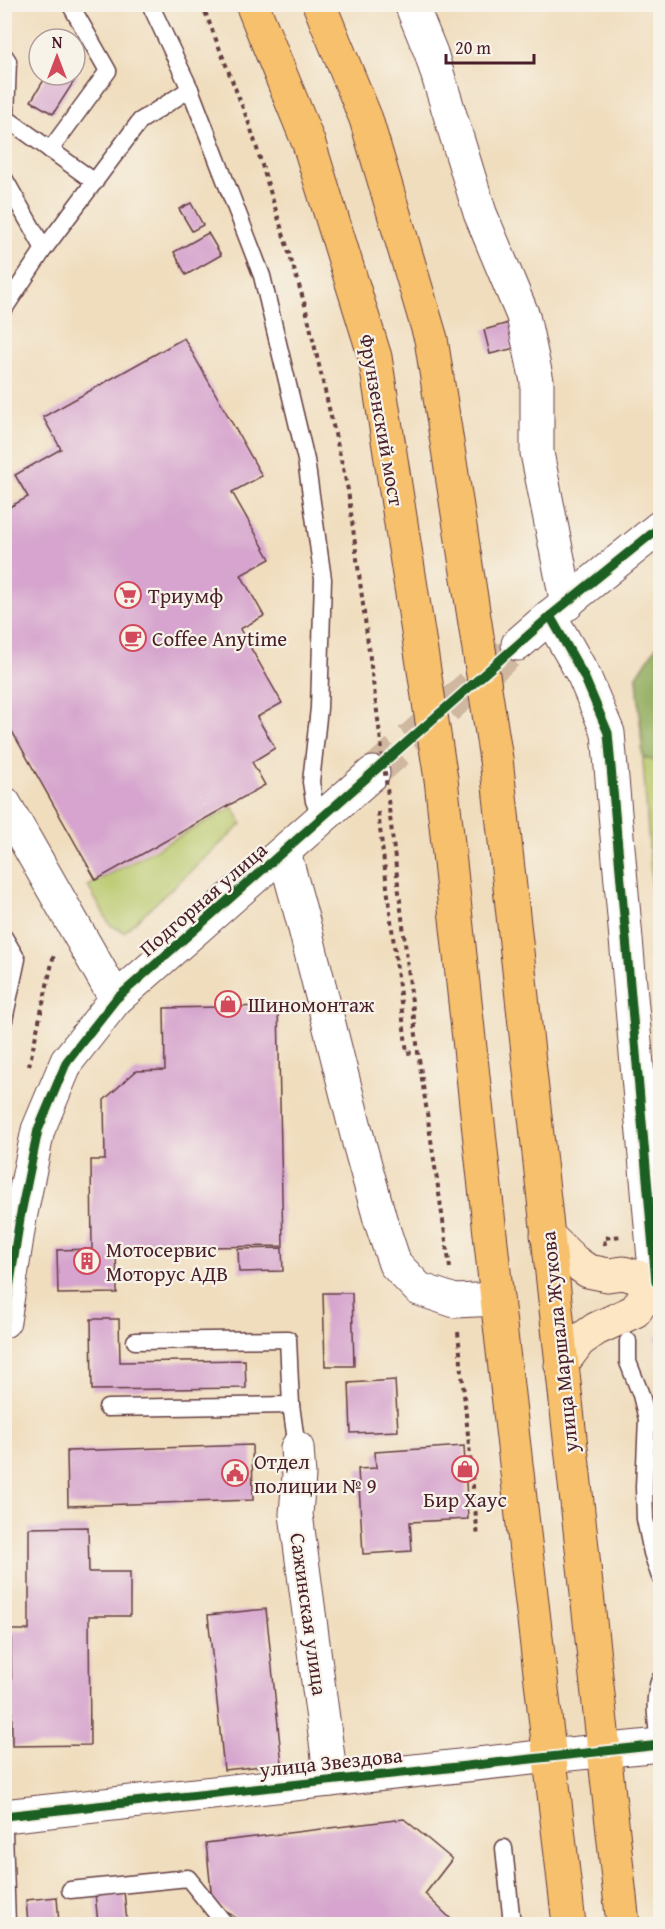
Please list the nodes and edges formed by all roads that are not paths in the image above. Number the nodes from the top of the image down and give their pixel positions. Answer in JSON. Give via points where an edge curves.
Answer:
{"nodes":[{"id":1,"x":70,"y":4,"type":"edge"},
{"id":2,"x":150,"y":4,"type":"edge"},
{"id":3,"x":252,"y":4,"type":"edge"},
{"id":4,"x":319,"y":4,"type":"edge"},
{"id":5,"x":411,"y":4,"type":"edge"},
{"id":6,"x":4,"y":55,"type":"edge"},
{"id":7,"x":190,"y":89,"type":"junction"},
{"id":8,"x":50,"y":150,"type":"junction"},
{"id":9,"x":4,"y":178,"type":"edge"},
{"id":10,"x":95,"y":182,"type":"junction"},
{"id":11,"x":44,"y":249,"type":"junction"},
{"id":12,"x":4,"y":309,"type":"edge"},
{"id":13,"x":660,"y":527,"type":"edge"},
{"id":14,"x":559,"y":610,"type":"junction"},
{"id":15,"x":518,"y":644,"type":"tunnel mouth"},
{"id":16,"x":381,"y":784,"type":"tunnel mouth"},
{"id":17,"x":4,"y":802,"type":"edge"},
{"id":18,"x":322,"y":818,"type":"junction"},
{"id":19,"x":284,"y":852,"type":"junction"},
{"id":20,"x":4,"y":938,"type":"edge"},
{"id":21,"x":116,"y":999,"type":"junction"},
{"id":22,"x":4,"y":1020,"type":"edge"},
{"id":23,"x":651,"y":1132,"type":"edge"},
{"id":24,"x":12,"y":1216,"type":"edge"},
{"id":25,"x":547,"y":1235,"type":"junction"},
{"id":26,"x":658,"y":1282,"type":"edge"},
{"id":27,"x":497,"y":1299,"type":"junction"},
{"id":28,"x":4,"y":1321,"type":"edge"},
{"id":29,"x":135,"y":1341,"type":"dead end"},
{"id":30,"x":628,"y":1341,"type":"dead end"},
{"id":31,"x":561,"y":1365,"type":"junction"},
{"id":32,"x":291,"y":1405,"type":"junction"},
{"id":33,"x":107,"y":1408,"type":"dead end"},
{"id":34,"x":297,"y":1448,"type":"joint"},
{"id":35,"x":660,"y":1577,"type":"edge"},
{"id":36,"x":660,"y":1679,"type":"edge"},
{"id":37,"x":660,"y":1745,"type":"edge"},
{"id":38,"x":604,"y":1751,"type":"junction"},
{"id":39,"x":549,"y":1756,"type":"junction"},
{"id":40,"x":331,"y":1780,"type":"junction"},
{"id":41,"x":4,"y":1816,"type":"edge"},
{"id":42,"x":4,"y":1832,"type":"edge"},
{"id":43,"x":504,"y":1848,"type":"dead end"},
{"id":44,"x":70,"y":1890,"type":"dead end"},
{"id":45,"x":8,"y":1924,"type":"edge"},
{"id":46,"x":225,"y":1924,"type":"edge"},
{"id":47,"x":512,"y":1924,"type":"edge"},
{"id":48,"x":569,"y":1924,"type":"edge"},
{"id":49,"x":624,"y":1924,"type":"edge"}],
"edges":[{"from":1,"to":8,"type":"lane","via":[[108,71]]},
{"from":2,"to":7,"type":"lane"},
{"from":3,"to":27,"type":"main road","name":"Фрунзенский мост","bridge":true,"via":[[309,144],[375,357],[441,779]]},
{"from":4,"to":25,"type":"main road","name":"улица Маршала Жукова","bridge":true,"via":[[366,119],[430,339],[496,759]]},
{"from":5,"to":14,"type":"street","via":[[431,53],[480,213],[523,316],[537,381],[537,453]]},
{"from":6,"to":8,"type":"lane","via":[[8,61],[6,118]]},
{"from":7,"to":10,"type":"lane","via":[[140,121]]},
{"from":7,"to":18,"type":"lane","via":[[262,276],[306,460],[323,579],[319,708],[311,782]]},
{"from":8,"to":10,"type":"lane"},
{"from":9,"to":11,"type":"lane"},
{"from":10,"to":11,"type":"lane"},
{"from":11,"to":12,"type":"lane"},
{"from":13,"to":14,"type":"street"},
{"from":14,"to":15,"type":"street"},
{"from":14,"to":23,"type":"street","via":[[608,733]]},
{"from":16,"to":18,"type":"street","name":"Подгорная улица"},
{"from":17,"to":21,"type":"street"},
{"from":18,"to":19,"type":"street","name":"Подгорная улица"},
{"from":19,"to":21,"type":"street","name":"Подгорная улица"},
{"from":19,"to":27,"type":"street","via":[[362,1154],[395,1264],[419,1290],[455,1301]]},
{"from":20,"to":22,"type":"lane","via":[[17,960]]},
{"from":21,"to":24,"type":"street","name":"Подгорная улица","via":[[66,1061],[38,1130]]},
{"from":23,"to":26,"type":"street"},
{"from":24,"to":28,"type":"street","name":"Подгорная улица"},
{"from":25,"to":26,"type":"main road","via":[[588,1271],[623,1273]]},
{"from":25,"to":31,"type":"main road","name":"улица Маршала Жукова"},
{"from":26,"to":31,"type":"main road","via":[[635,1311],[587,1335]]},
{"from":27,"to":39,"type":"main road"},
{"from":29,"to":32,"type":"lane","via":[[288,1339]]},
{"from":30,"to":35,"type":"lane","via":[[628,1362],[647,1419],[645,1519]]},
{"from":31,"to":38,"type":"main road","name":"улица Маршала Жукова"},
{"from":32,"to":33,"type":"lane"},
{"from":32,"to":34,"type":"lane"},
{"from":34,"to":40,"type":"street","name":"Сажинская улица","via":[[296,1514]]},
{"from":36,"to":37,"type":"lane","via":[[656,1708]]},
{"from":37,"to":38,"type":"street","name":"улица Звездова"},
{"from":38,"to":39,"type":"street","name":"улица Звездова"},
{"from":38,"to":49,"type":"main road","name":"улица Маршала Жукова"},
{"from":39,"to":40,"type":"street","name":"улица Звездова"},
{"from":39,"to":48,"type":"main road"},
{"from":40,"to":41,"type":"street","name":"улица Звездова"},
{"from":42,"to":45,"type":"lane"},
{"from":43,"to":47,"type":"lane"},
{"from":44,"to":46,"type":"lane","via":[[188,1878]]}]}
